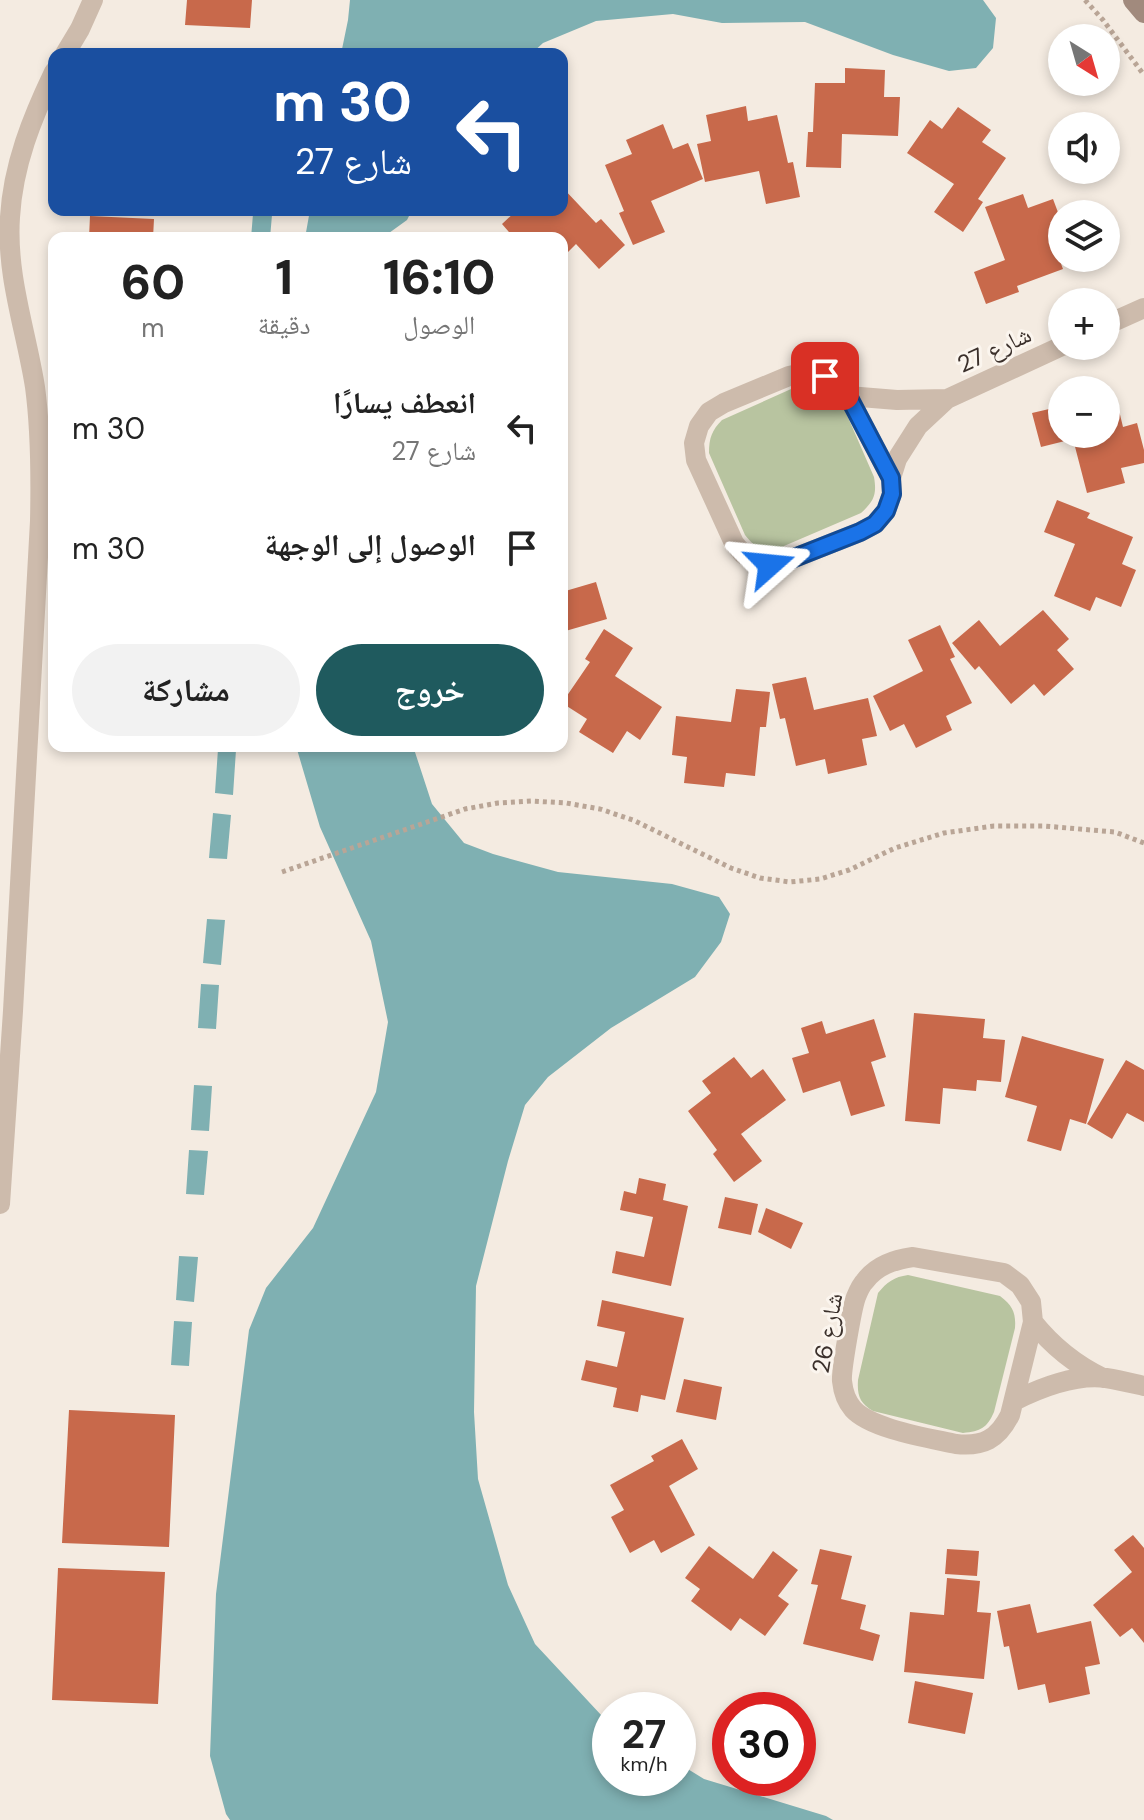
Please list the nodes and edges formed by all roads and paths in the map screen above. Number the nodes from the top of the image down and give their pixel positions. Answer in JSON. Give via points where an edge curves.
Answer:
{"nodes":[{"id":1,"x":93,"y":0,"type":"edge"},
{"id":2,"x":1085,"y":0,"type":"edge"},
{"id":3,"x":1133,"y":0,"type":"edge"},
{"id":4,"x":1144,"y":13,"type":"edge"},
{"id":5,"x":69,"y":48,"type":"edge"},
{"id":6,"x":1144,"y":75,"type":"edge"},
{"id":7,"x":48,"y":85,"type":"edge"},
{"id":8,"x":1144,"y":308,"type":"edge"},
{"id":9,"x":1120,"y":319,"type":"edge"},
{"id":10,"x":1048,"y":352,"type":"edge"},
{"id":11,"x":848,"y":396,"type":"junction"},
{"id":12,"x":947,"y":399,"type":"junction"},
{"id":13,"x":891,"y":478,"type":"junction"},
{"id":14,"x":1144,"y":843,"type":"edge"},
{"id":15,"x":282,"y":872,"type":"dead end"},
{"id":16,"x":7,"y":1011,"type":"edge"},
{"id":17,"x":0,"y":1204,"type":"edge"},
{"id":18,"x":1033,"y":1322,"type":"junction"},
{"id":19,"x":1103,"y":1378,"type":"junction"},
{"id":20,"x":1144,"y":1386,"type":"edge"},
{"id":21,"x":1014,"y":1401,"type":"junction"}],
"edges":[{"from":1,"to":5,"type":"street"},
{"from":2,"to":6,"type":"path"},
{"from":3,"to":4,"type":"street"},
{"from":7,"to":16,"type":"street","via":[[17,167],[10,217],[11,269],[34,385],[41,453]]},
{"from":8,"to":9,"type":"street"},
{"from":10,"to":12,"type":"street","name":"شارع 27"},
{"from":11,"to":12,"type":"street","name":"شارع 27"},
{"from":11,"to":13,"type":"street","name":"شارع 27"},
{"from":11,"to":13,"type":"street","name":"شارع 27","via":[[825,376],[807,372],[709,412],[694,443],[696,460],[734,543],[755,562],[770,565],[860,532],[886,511]]},
{"from":12,"to":13,"type":"street","name":"شارع 27","via":[[918,426]]},
{"from":14,"to":15,"type":"path","via":[[1115,832],[994,826],[944,833],[849,870],[790,882],[731,868],[600,809],[532,801],[465,809]]},
{"from":16,"to":17,"type":"street"},
{"from":18,"to":19,"type":"street","name":"شارع 26","via":[[1064,1355]]},
{"from":18,"to":21,"type":"street","name":"شارع 26"},
{"from":18,"to":21,"type":"street","name":"شارع 26","via":[[1031,1302],[1004,1273],[913,1257],[878,1268],[856,1297],[841,1378],[852,1408],[863,1418],[970,1446],[1004,1427]]},
{"from":19,"to":20,"type":"street","name":"شارع 26"},
{"from":19,"to":21,"type":"street","name":"شارع 26","via":[[1057,1383]]}]}
